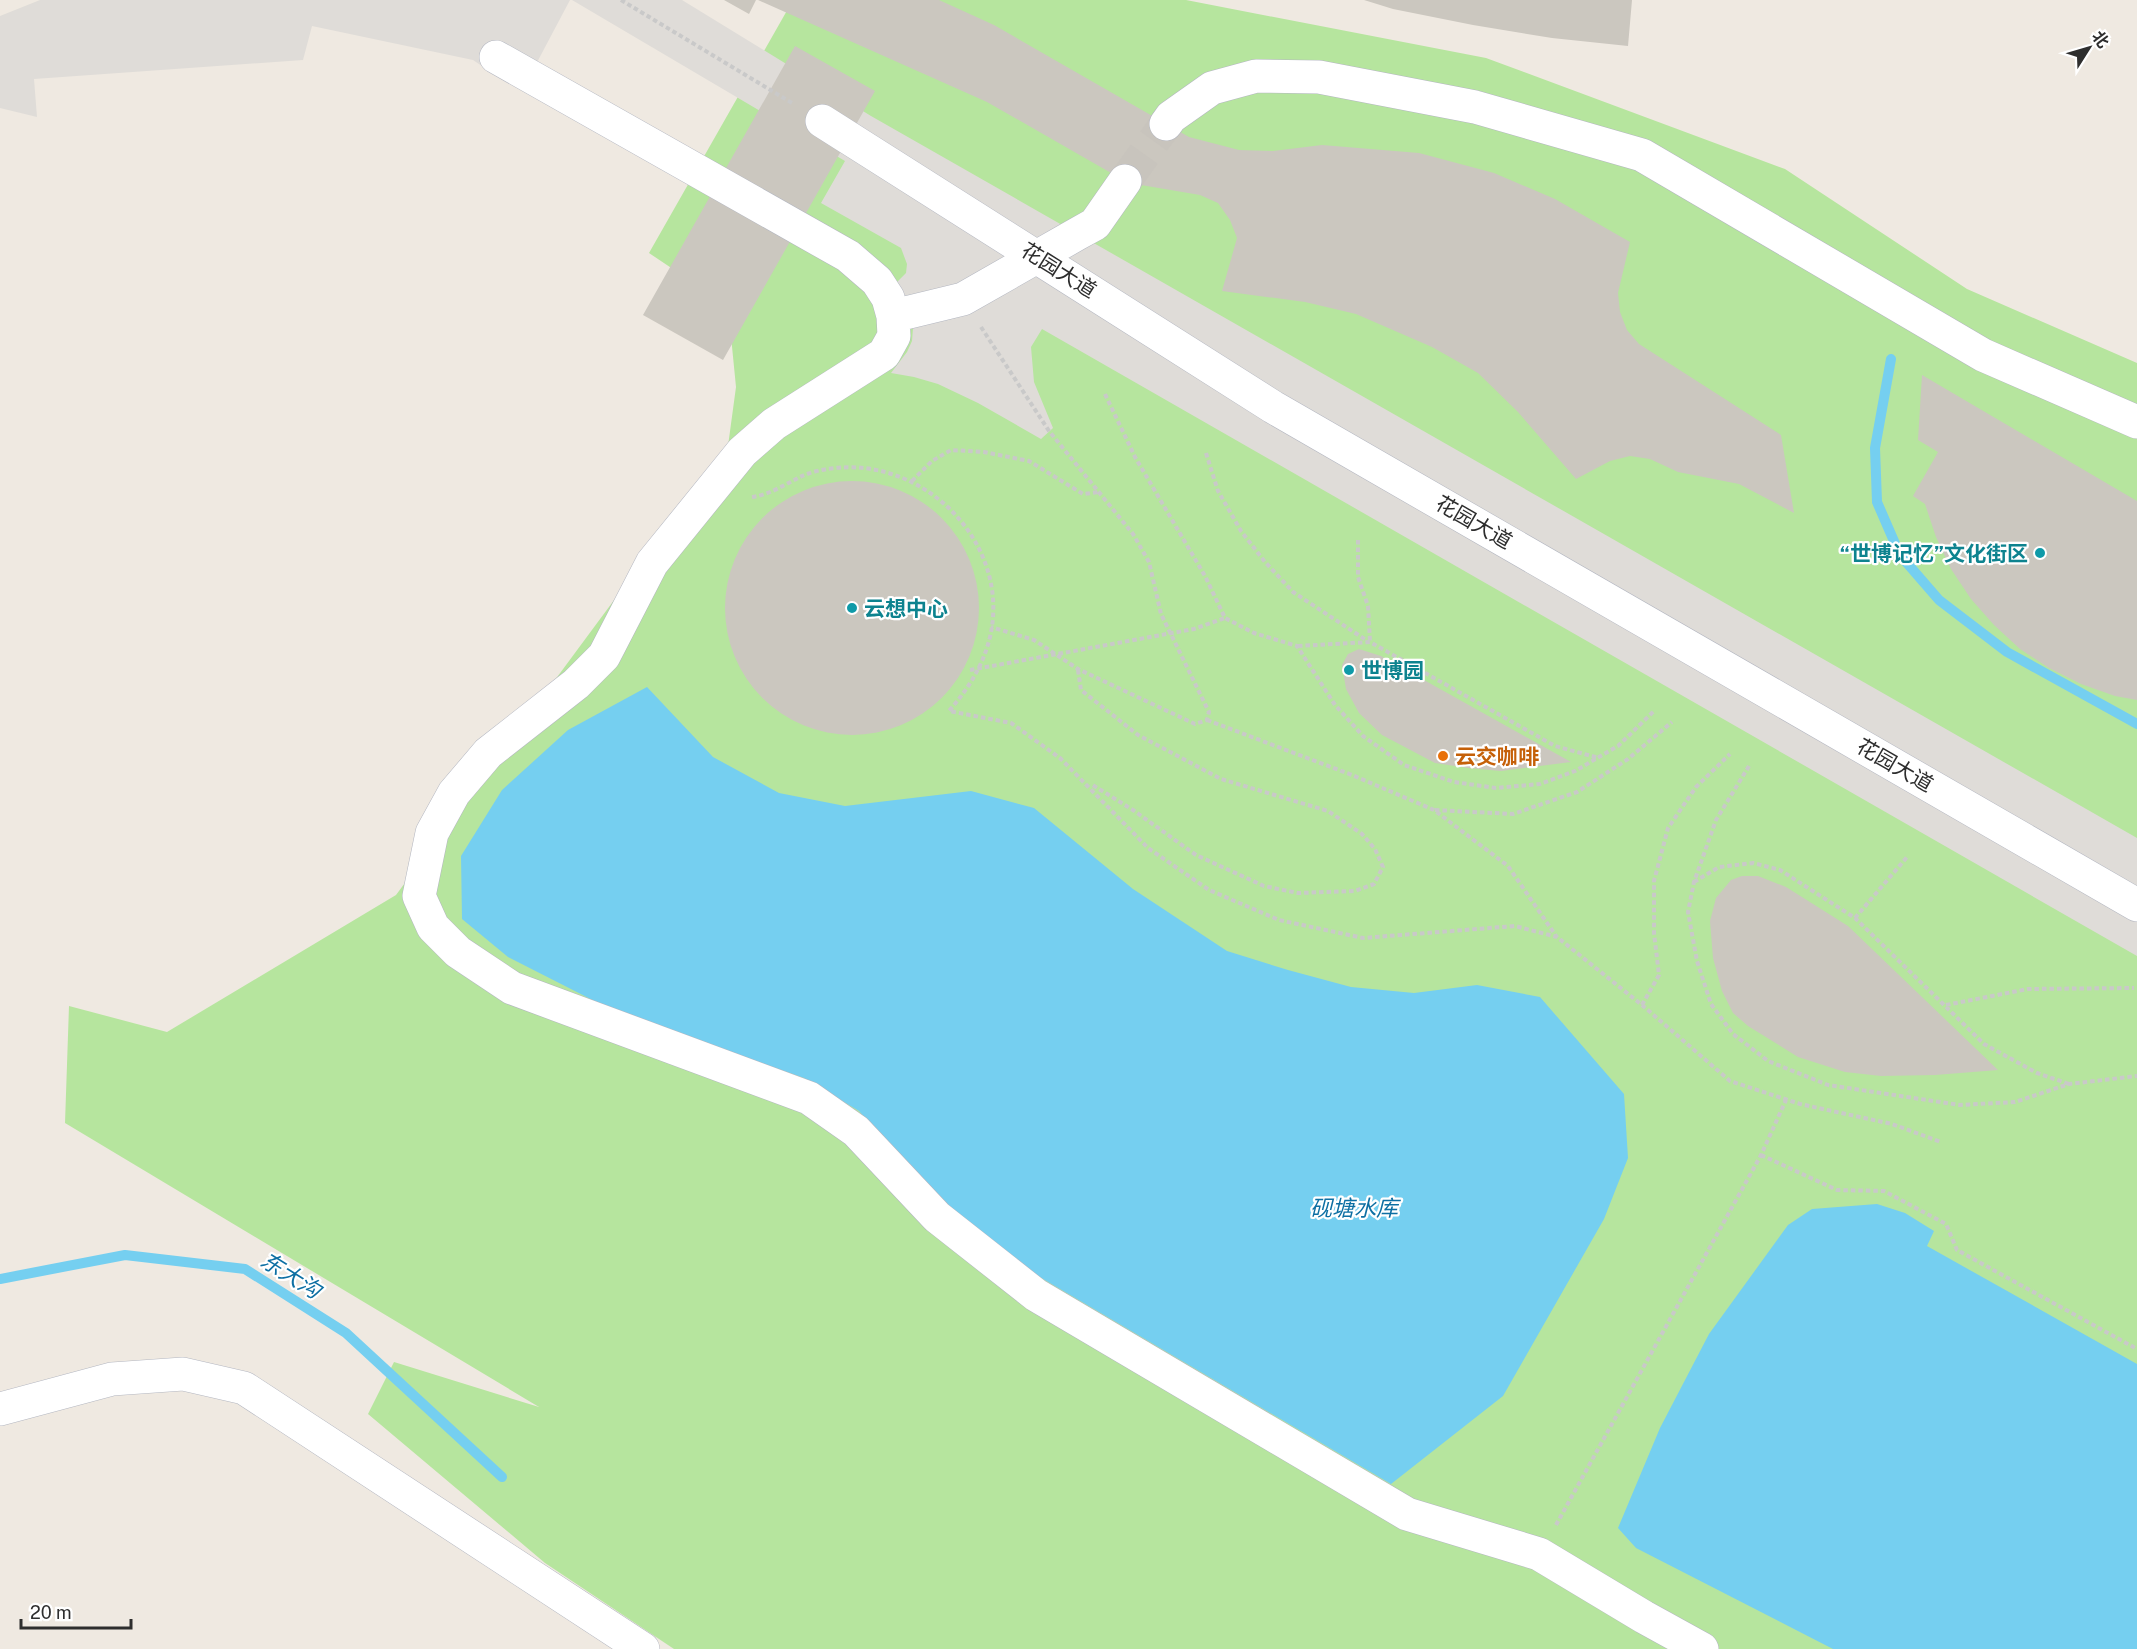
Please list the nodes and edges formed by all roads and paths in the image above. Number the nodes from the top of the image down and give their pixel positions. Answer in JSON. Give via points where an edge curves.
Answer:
{"nodes":[{"id":1,"x":621,"y":0,"type":"edge"},
{"id":2,"x":495,"y":57,"type":"dead end"},
{"id":3,"x":822,"y":120,"type":"joint"},
{"id":4,"x":1166,"y":124,"type":"tunnel mouth"},
{"id":5,"x":1125,"y":181,"type":"tunnel mouth"},
{"id":6,"x":1038,"y":257,"type":"junction"},
{"id":7,"x":963,"y":299,"type":"junction"},
{"id":8,"x":893,"y":316,"type":"junction"},
{"id":9,"x":1105,"y":394,"type":"dead end"},
{"id":10,"x":2137,"y":422,"type":"edge"},
{"id":11,"x":1206,"y":453,"type":"dead end"},
{"id":12,"x":912,"y":481,"type":"junction"},
{"id":13,"x":711,"y":491,"type":"junction"},
{"id":14,"x":1100,"y":492,"type":"junction"},
{"id":15,"x":1358,"y":540,"type":"dead end"},
{"id":16,"x":1225,"y":618,"type":"junction"},
{"id":17,"x":991,"y":627,"type":"junction"},
{"id":18,"x":1370,"y":642,"type":"junction"},
{"id":19,"x":1297,"y":646,"type":"junction"},
{"id":20,"x":1078,"y":669,"type":"junction"},
{"id":21,"x":970,"y":670,"type":"dead end"},
{"id":22,"x":1654,"y":711,"type":"dead end"},
{"id":23,"x":1207,"y":720,"type":"junction"},
{"id":24,"x":1672,"y":722,"type":"dead end"},
{"id":25,"x":1730,"y":754,"type":"dead end"},
{"id":26,"x":1599,"y":758,"type":"junction"},
{"id":27,"x":1749,"y":766,"type":"dead end"},
{"id":28,"x":1085,"y":781,"type":"junction"},
{"id":29,"x":1434,"y":810,"type":"junction"},
{"id":30,"x":1907,"y":857,"type":"dead end"},
{"id":31,"x":1694,"y":882,"type":"junction"},
{"id":32,"x":2137,"y":905,"type":"edge"},
{"id":33,"x":1855,"y":918,"type":"junction"},
{"id":34,"x":1557,"y":937,"type":"junction"},
{"id":35,"x":2134,"y":988,"type":"dead end"},
{"id":36,"x":1642,"y":1005,"type":"junction"},
{"id":37,"x":1945,"y":1005,"type":"junction"},
{"id":38,"x":2137,"y":1076,"type":"edge"},
{"id":39,"x":2068,"y":1084,"type":"junction"},
{"id":40,"x":1786,"y":1100,"type":"junction"},
{"id":41,"x":1941,"y":1142,"type":"dead end"},
{"id":42,"x":1761,"y":1155,"type":"junction"},
{"id":43,"x":2137,"y":1349,"type":"edge"},
{"id":44,"x":0,"y":1409,"type":"edge"},
{"id":45,"x":1539,"y":1554,"type":"junction"},
{"id":46,"x":644,"y":1649,"type":"edge"},
{"id":47,"x":1702,"y":1649,"type":"edge"}],
"edges":[{"from":1,"to":3,"type":"path"},
{"from":2,"to":8,"type":"street","via":[[848,256],[877,281]]},
{"from":3,"to":6,"type":"street","name":"花园大道"},
{"from":4,"to":10,"type":"street","via":[[1212,88],[1256,76],[1319,77],[1475,107],[1642,155],[1983,355]]},
{"from":5,"to":6,"type":"street","via":[[1095,224]]},
{"from":6,"to":7,"type":"street"},
{"from":6,"to":32,"type":"street","name":"花园大道","via":[[1273,406]]},
{"from":7,"to":8,"type":"street"},
{"from":7,"to":14,"type":"path","via":[[1049,431]]},
{"from":8,"to":13,"type":"street","via":[[894,336],[884,354],[774,424],[742,452]]},
{"from":9,"to":16,"type":"path","via":[[1135,457],[1205,576]]},
{"from":11,"to":18,"type":"path","via":[[1218,491],[1265,562],[1293,592]]},
{"from":12,"to":13,"type":"path","via":[[863,468],[834,468],[805,475],[754,498]]},
{"from":12,"to":14,"type":"path","via":[[932,461],[951,450],[1029,461],[1083,494]]},
{"from":12,"to":17,"type":"path","via":[[944,501],[979,548],[989,576]]},
{"from":13,"to":45,"type":"street","via":[[652,563],[604,657],[488,753],[454,793],[432,833],[419,896],[433,927],[458,952],[512,988],[808,1098],[856,1131],[937,1217],[1036,1295],[1407,1514]]},
{"from":14,"to":23,"type":"path","via":[[1149,562],[1161,614],[1209,712]]},
{"from":15,"to":18,"type":"path","via":[[1358,577],[1368,606]]},
{"from":16,"to":19,"type":"path","via":[[1254,633]]},
{"from":16,"to":21,"type":"path","bridge":true,"via":[[1194,629]]},
{"from":17,"to":20,"type":"path","via":[[1035,640]]},
{"from":17,"to":28,"type":"path","via":[[982,663],[969,688],[949,711],[1011,723]]},
{"from":18,"to":19,"type":"path"},
{"from":18,"to":26,"type":"path","via":[[1556,746]]},
{"from":19,"to":26,"type":"path","via":[[1335,705],[1363,736],[1404,765],[1454,782],[1496,788],[1540,784]]},
{"from":20,"to":23,"type":"path","via":[[1195,724]]},
{"from":20,"to":28,"type":"path","via":[[1082,690],[1138,735],[1221,779],[1328,811],[1362,834],[1383,867],[1374,884],[1355,891],[1298,893],[1264,886],[1196,855]]},
{"from":22,"to":26,"type":"path","via":[[1618,746]]},
{"from":23,"to":29,"type":"path"},
{"from":24,"to":29,"type":"path","via":[[1628,759],[1577,792],[1513,814]]},
{"from":25,"to":36,"type":"path","via":[[1696,787],[1668,828],[1654,881],[1659,975]]},
{"from":27,"to":31,"type":"path","via":[[1716,820]]},
{"from":28,"to":34,"type":"path","via":[[1148,848],[1209,890],[1280,920],[1364,938],[1515,926]]},
{"from":29,"to":34,"type":"path","via":[[1508,866]]},
{"from":30,"to":33,"type":"path"},
{"from":31,"to":33,"type":"path","via":[[1719,867],[1753,863],[1780,870]]},
{"from":31,"to":39,"type":"path","via":[[1688,912],[1696,961],[1711,1004],[1733,1034],[1768,1061],[1828,1085],[1960,1105],[2015,1102]]},
{"from":33,"to":37,"type":"path"},
{"from":34,"to":36,"type":"path"},
{"from":35,"to":37,"type":"path","via":[[2028,989]]},
{"from":36,"to":40,"type":"path","via":[[1730,1081]]},
{"from":37,"to":39,"type":"path","via":[[1984,1044],[2037,1073]]},
{"from":38,"to":39,"type":"path"},
{"from":40,"to":41,"type":"path","via":[[1893,1124]]},
{"from":40,"to":42,"type":"path"},
{"from":42,"to":43,"type":"path","via":[[1837,1190],[1884,1191],[1946,1224],[1957,1250]]},
{"from":42,"to":45,"type":"path"},
{"from":44,"to":46,"type":"street","via":[[112,1379],[183,1374],[244,1388]]},
{"from":45,"to":47,"type":"street"}]}
